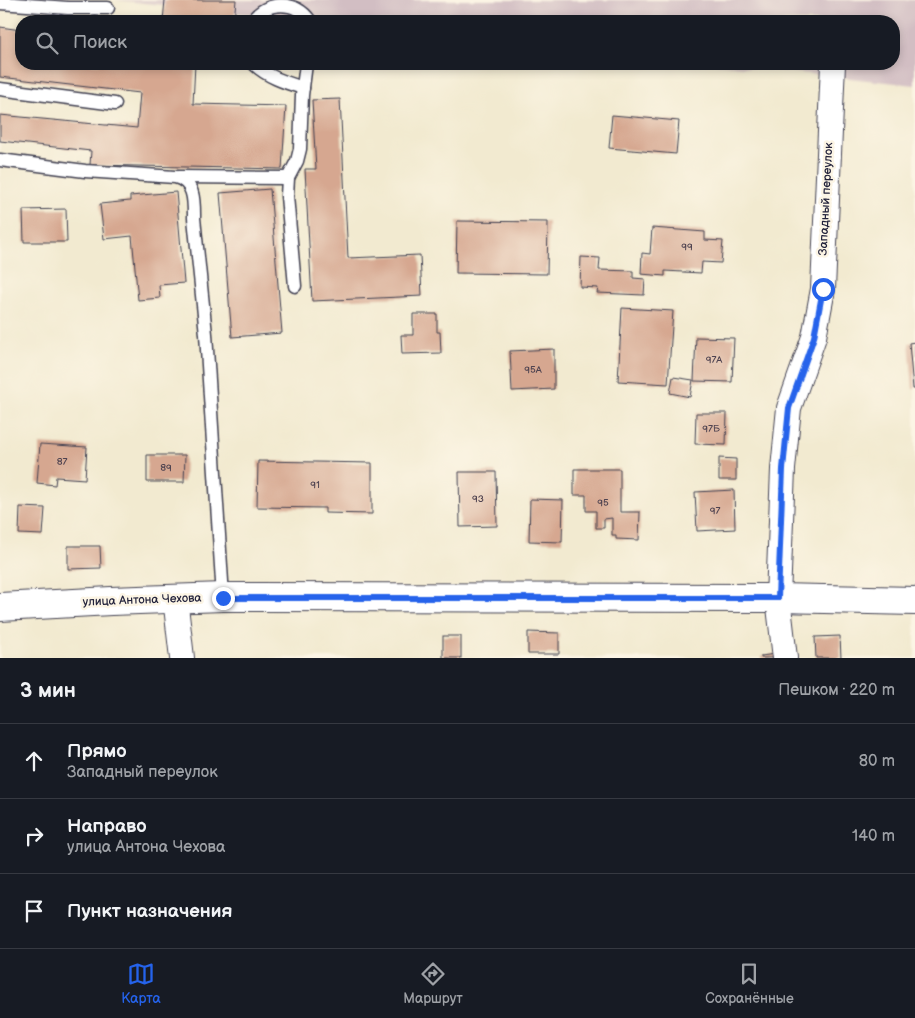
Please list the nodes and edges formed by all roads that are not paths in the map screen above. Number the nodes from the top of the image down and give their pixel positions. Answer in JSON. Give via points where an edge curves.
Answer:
{"nodes":[{"id":1,"x":0,"y":3,"type":"edge"},
{"id":2,"x":108,"y":8,"type":"dead end"},
{"id":3,"x":257,"y":15,"type":"edge"},
{"id":4,"x":306,"y":15,"type":"edge"},
{"id":5,"x":261,"y":70,"type":"edge"},
{"id":6,"x":305,"y":70,"type":"edge"},
{"id":7,"x":833,"y":70,"type":"edge"},
{"id":8,"x":302,"y":88,"type":"junction"},
{"id":9,"x":0,"y":89,"type":"edge"},
{"id":10,"x":115,"y":104,"type":"dead end"},
{"id":11,"x":0,"y":160,"type":"edge"},
{"id":12,"x":175,"y":177,"type":"junction"},
{"id":13,"x":288,"y":178,"type":"junction"},
{"id":14,"x":295,"y":286,"type":"dead end"},
{"id":15,"x":175,"y":598,"type":"junction"},
{"id":16,"x":223,"y":598,"type":"junction"},
{"id":17,"x":778,"y":598,"type":"junction"},
{"id":18,"x":915,"y":601,"type":"edge"},
{"id":19,"x":0,"y":607,"type":"edge"},
{"id":20,"x":182,"y":658,"type":"edge"},
{"id":21,"x":786,"y":658,"type":"edge"}],
"edges":[{"from":1,"to":2,"type":"lane"},
{"from":3,"to":4,"type":"lane","via":[[262,9],[279,3],[299,8]]},
{"from":5,"to":8,"type":"lane"},
{"from":6,"to":8,"type":"lane"},
{"from":7,"to":17,"type":"street","name":"Западный переулок","via":[[823,289],[814,337],[789,408]]},
{"from":8,"to":13,"type":"lane","via":[[300,148]]},
{"from":9,"to":10,"type":"lane"},
{"from":11,"to":12,"type":"lane","via":[[84,171]]},
{"from":12,"to":13,"type":"lane"},
{"from":12,"to":16,"type":"lane","via":[[187,182],[194,201]]},
{"from":13,"to":14,"type":"lane"},
{"from":15,"to":16,"type":"street","name":"улица Антона Чехова"},
{"from":15,"to":19,"type":"street","name":"улица Антона Чехова"},
{"from":15,"to":20,"type":"street"},
{"from":16,"to":17,"type":"street","name":"улица Антона Чехова"},
{"from":17,"to":18,"type":"street","name":"улица Антона Чехова"},
{"from":17,"to":21,"type":"street","name":"Западный переулок"}]}
